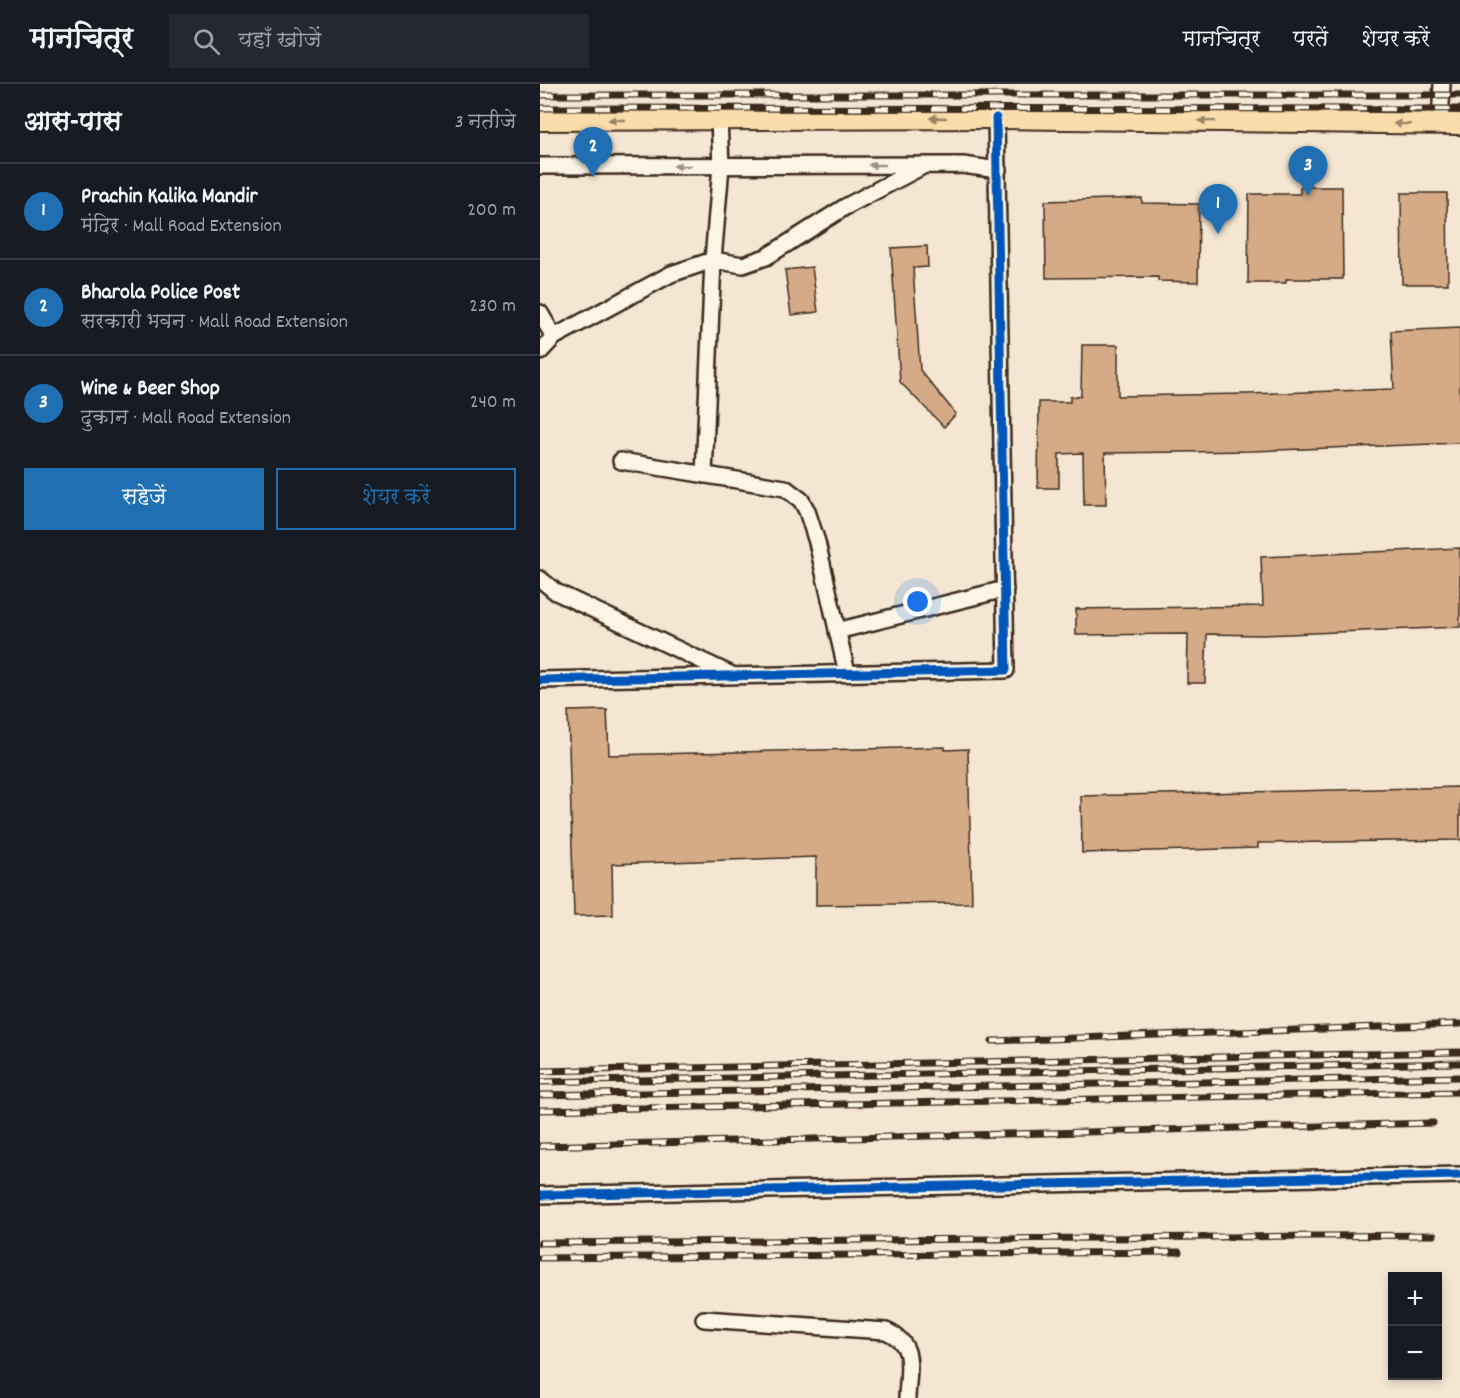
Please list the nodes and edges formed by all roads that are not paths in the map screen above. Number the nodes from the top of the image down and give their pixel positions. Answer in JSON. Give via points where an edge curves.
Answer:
{"nodes":[{"id":1,"x":1442,"y":84,"type":"edge"},
{"id":2,"x":996,"y":118,"type":"junction"},
{"id":3,"x":719,"y":119,"type":"junction"},
{"id":4,"x":540,"y":120,"type":"edge"},
{"id":5,"x":1450,"y":124,"type":"edge"},
{"id":6,"x":926,"y":165,"type":"junction"},
{"id":7,"x":540,"y":166,"type":"edge"},
{"id":8,"x":721,"y":166,"type":"junction"},
{"id":9,"x":998,"y":170,"type":"junction"},
{"id":10,"x":713,"y":260,"type":"junction"},
{"id":11,"x":540,"y":313,"type":"edge"},
{"id":12,"x":554,"y":337,"type":"junction"},
{"id":13,"x":540,"y":352,"type":"edge"},
{"id":14,"x":621,"y":461,"type":"dead end"},
{"id":15,"x":704,"y":475,"type":"junction"},
{"id":16,"x":540,"y":579,"type":"edge"},
{"id":17,"x":1005,"y":589,"type":"junction"},
{"id":18,"x":837,"y":631,"type":"junction"},
{"id":19,"x":847,"y":673,"type":"junction"},
{"id":20,"x":734,"y":676,"type":"junction"},
{"id":21,"x":540,"y":681,"type":"edge"},
{"id":22,"x":1460,"y":1175,"type":"edge"},
{"id":23,"x":540,"y":1195,"type":"edge"},
{"id":24,"x":704,"y":1319,"type":"dead end"},
{"id":25,"x":907,"y":1398,"type":"edge"}],
"edges":[{"from":1,"to":5,"type":"street"},
{"from":2,"to":3,"type":"main road","one_way":true},
{"from":5,"to":2,"type":"main road","one_way":true},
{"from":2,"to":9,"type":"street"},
{"from":3,"to":4,"type":"main road","one_way":true},
{"from":3,"to":8,"type":"street"},
{"from":6,"to":8,"type":"street","one_way":true},
{"from":6,"to":9,"type":"street"},
{"from":6,"to":10,"type":"street","via":[[845,207],[766,257],[743,265]]},
{"from":8,"to":7,"type":"street","one_way":true},
{"from":8,"to":10,"type":"street"},
{"from":9,"to":17,"type":"street"},
{"from":10,"to":12,"type":"street","via":[[671,274]]},
{"from":10,"to":15,"type":"street"},
{"from":11,"to":12,"type":"street"},
{"from":12,"to":13,"type":"street"},
{"from":14,"to":15,"type":"street"},
{"from":15,"to":18,"type":"street","via":[[785,488],[801,500],[817,542]]},
{"from":16,"to":20,"type":"street","via":[[556,592]]},
{"from":17,"to":18,"type":"street"},
{"from":17,"to":19,"type":"street","via":[[1006,670]]},
{"from":18,"to":19,"type":"street"},
{"from":19,"to":20,"type":"street"},
{"from":20,"to":21,"type":"street"},
{"from":22,"to":23,"type":"street"},
{"from":24,"to":25,"type":"street","via":[[886,1331],[904,1343],[908,1353]]}]}
